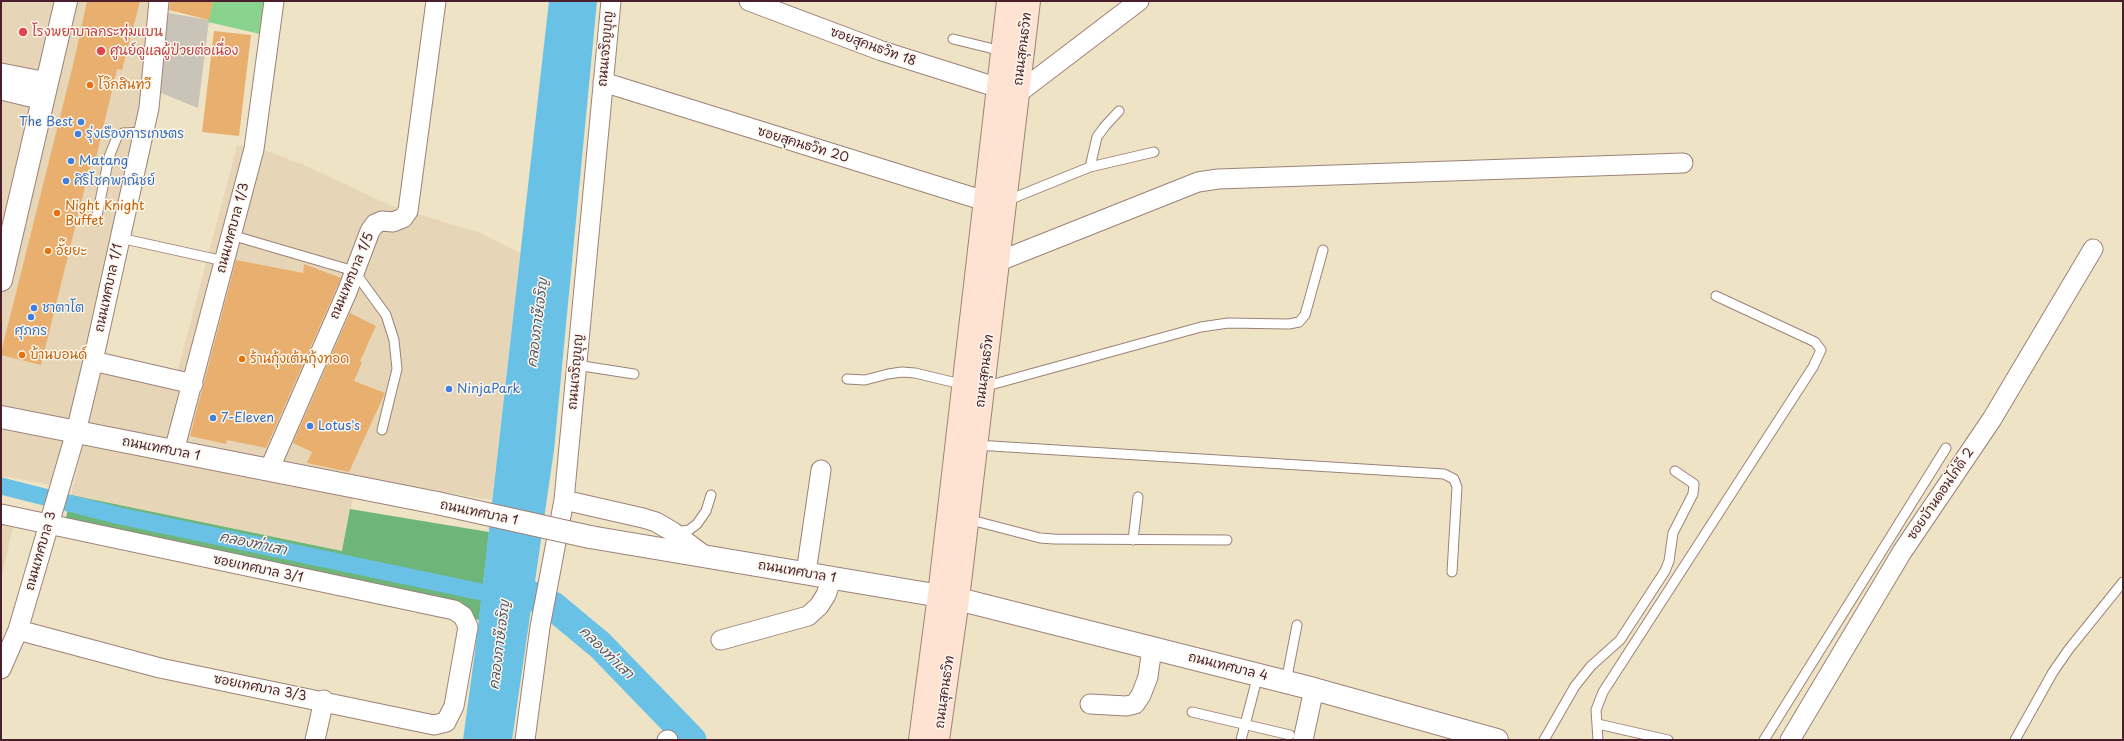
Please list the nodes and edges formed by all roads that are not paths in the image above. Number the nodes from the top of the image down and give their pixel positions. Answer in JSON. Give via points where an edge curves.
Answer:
{"nodes":[{"id":1,"x":66,"y":1,"type":"edge"},
{"id":2,"x":159,"y":1,"type":"edge"},
{"id":3,"x":274,"y":1,"type":"edge"},
{"id":4,"x":436,"y":1,"type":"edge"},
{"id":5,"x":611,"y":1,"type":"edge"},
{"id":6,"x":749,"y":1,"type":"edge"},
{"id":7,"x":1139,"y":1,"type":"edge"},
{"id":8,"x":1011,"y":3,"type":"edge"},
{"id":9,"x":953,"y":39,"type":"dead end"},
{"id":10,"x":1002,"y":51,"type":"junction"},
{"id":11,"x":1,"y":73,"type":"edge"},
{"id":12,"x":603,"y":82,"type":"junction"},
{"id":13,"x":1,"y":90,"type":"edge"},
{"id":14,"x":45,"y":91,"type":"junction"},
{"id":15,"x":1008,"y":91,"type":"junction"},
{"id":16,"x":1119,"y":111,"type":"dead end"},
{"id":17,"x":144,"y":132,"type":"junction"},
{"id":18,"x":1154,"y":152,"type":"dead end"},
{"id":19,"x":1683,"y":163,"type":"dead end"},
{"id":20,"x":1090,"y":167,"type":"junction"},
{"id":21,"x":995,"y":201,"type":"junction"},
{"id":22,"x":96,"y":221,"type":"dead end"},
{"id":23,"x":231,"y":235,"type":"junction"},
{"id":24,"x":120,"y":238,"type":"junction"},
{"id":25,"x":2093,"y":249,"type":"dead end"},
{"id":26,"x":1322,"y":250,"type":"dead end"},
{"id":27,"x":224,"y":261,"type":"junction"},
{"id":28,"x":997,"y":262,"type":"junction"},
{"id":29,"x":354,"y":271,"type":"junction"},
{"id":30,"x":1,"y":280,"type":"edge"},
{"id":31,"x":1716,"y":296,"type":"dead end"},
{"id":32,"x":93,"y":361,"type":"junction"},
{"id":33,"x":576,"y":365,"type":"junction"},
{"id":34,"x":634,"y":374,"type":"dead end"},
{"id":35,"x":847,"y":379,"type":"dead end"},
{"id":36,"x":193,"y":384,"type":"junction"},
{"id":37,"x":973,"y":386,"type":"junction"},
{"id":38,"x":1,"y":417,"type":"edge"},
{"id":39,"x":382,"y":430,"type":"dead end"},
{"id":40,"x":76,"y":432,"type":"junction"},
{"id":41,"x":976,"y":445,"type":"junction"},
{"id":42,"x":1946,"y":448,"type":"dead end"},
{"id":43,"x":174,"y":451,"type":"junction"},
{"id":44,"x":269,"y":470,"type":"junction"},
{"id":45,"x":821,"y":470,"type":"dead end"},
{"id":46,"x":1675,"y":471,"type":"dead end"},
{"id":47,"x":710,"y":494,"type":"dead end"},
{"id":48,"x":1138,"y":497,"type":"dead end"},
{"id":49,"x":564,"y":500,"type":"junction"},
{"id":50,"x":1,"y":514,"type":"edge"},
{"id":51,"x":958,"y":517,"type":"junction"},
{"id":52,"x":49,"y":525,"type":"junction"},
{"id":53,"x":674,"y":532,"type":"junction"},
{"id":54,"x":1133,"y":540,"type":"junction"},
{"id":55,"x":1227,"y":540,"type":"dead end"},
{"id":56,"x":705,"y":556,"type":"junction"},
{"id":57,"x":1452,"y":572,"type":"dead end"},
{"id":58,"x":806,"y":573,"type":"junction"},
{"id":59,"x":832,"y":577,"type":"junction"},
{"id":60,"x":2123,"y":582,"type":"edge"},
{"id":61,"x":948,"y":597,"type":"junction"},
{"id":62,"x":1297,"y":625,"type":"dead end"},
{"id":63,"x":18,"y":630,"type":"junction"},
{"id":64,"x":721,"y":640,"type":"dead end"},
{"id":65,"x":1152,"y":648,"type":"junction"},
{"id":66,"x":461,"y":666,"type":"joint"},
{"id":67,"x":1,"y":669,"type":"edge"},
{"id":68,"x":1258,"y":675,"type":"junction"},
{"id":69,"x":1286,"y":682,"type":"junction"},
{"id":70,"x":1314,"y":689,"type":"junction"},
{"id":71,"x":324,"y":700,"type":"junction"},
{"id":72,"x":1090,"y":704,"type":"dead end"},
{"id":73,"x":1192,"y":712,"type":"dead end"},
{"id":74,"x":1245,"y":724,"type":"junction"},
{"id":75,"x":1598,"y":724,"type":"junction"},
{"id":76,"x":1296,"y":737,"type":"edge"},
{"id":77,"x":315,"y":740,"type":"edge"},
{"id":78,"x":525,"y":740,"type":"edge"},
{"id":79,"x":920,"y":740,"type":"edge"},
{"id":80,"x":938,"y":740,"type":"edge"},
{"id":81,"x":1241,"y":740,"type":"edge"},
{"id":82,"x":1497,"y":740,"type":"edge"},
{"id":83,"x":1544,"y":740,"type":"edge"},
{"id":84,"x":1598,"y":740,"type":"edge"},
{"id":85,"x":1668,"y":740,"type":"edge"},
{"id":86,"x":1764,"y":740,"type":"edge"},
{"id":87,"x":1790,"y":740,"type":"edge"},
{"id":88,"x":2015,"y":740,"type":"edge"}],
"edges":[{"from":1,"to":14,"type":"street"},
{"from":2,"to":17,"type":"street","name":"ถนนเทศบาล 1/1","via":[[149,108]]},
{"from":3,"to":23,"type":"street","name":"ถนนเทศบาล 1/3","via":[[254,149]]},
{"from":4,"to":29,"type":"street","name":"ถนนเทศบาล 1/5","via":[[408,211],[403,218],[393,222],[382,221],[375,224]]},
{"from":5,"to":12,"type":"street","name":"ถนนเจริญบุญ"},
{"from":6,"to":15,"type":"street","name":"ซอยสุคนธวิท 18","via":[[882,52]]},
{"from":7,"to":15,"type":"street"},
{"from":8,"to":10,"type":"main road","name":"ถนนสุคนธวิท"},
{"from":8,"to":15,"type":"main road","name":"ถนนสุคนธวิท"},
{"from":9,"to":10,"type":"lane"},
{"from":10,"to":15,"type":"main road","name":"ถนนสุคนธวิท"},
{"from":11,"to":14,"type":"street"},
{"from":12,"to":21,"type":"street","name":"ซอยสุคนธวิท 20"},
{"from":12,"to":33,"type":"street","name":"ถนนเจริญบุญ"},
{"from":13,"to":14,"type":"street"},
{"from":14,"to":30,"type":"street"},
{"from":15,"to":21,"type":"main road","name":"ถนนสุคนธวิท"},
{"from":16,"to":20,"type":"lane","via":[[1097,137]]},
{"from":17,"to":22,"type":"lane","via":[[123,133],[117,136],[109,157]]},
{"from":17,"to":24,"type":"street","name":"ถนนเทศบาล 1/1"},
{"from":18,"to":20,"type":"lane"},
{"from":19,"to":28,"type":"street","via":[[1198,182]]},
{"from":20,"to":21,"type":"lane"},
{"from":21,"to":28,"type":"main road","name":"ถนนสุคนธวิท"},
{"from":21,"to":37,"type":"main road","name":"ถนนสุคนธวิท"},
{"from":23,"to":27,"type":"street","name":"ถนนเทศบาล 1/3"},
{"from":23,"to":29,"type":"lane"},
{"from":24,"to":27,"type":"lane"},
{"from":24,"to":32,"type":"street","name":"ถนนเทศบาล 1/1"},
{"from":25,"to":87,"type":"street","name":"ซอยบัานดอนไก่ดี 2","via":[[1992,418],[1902,552]]},
{"from":26,"to":37,"type":"lane","via":[[1305,315],[1299,322],[1228,323],[1201,327]]},
{"from":27,"to":36,"type":"street","name":"ถนนเทศบาล 1/3"},
{"from":28,"to":37,"type":"main road","name":"ถนนสุคนธวิท"},
{"from":29,"to":39,"type":"lane","via":[[386,315],[394,340],[396,369]]},
{"from":29,"to":44,"type":"street","name":"ถนนเทศบาล 1/5"},
{"from":31,"to":75,"type":"lane","via":[[1815,342],[1821,350],[1813,367],[1603,692],[1596,710]]},
{"from":32,"to":36,"type":"street"},
{"from":32,"to":40,"type":"street","name":"ถนนเทศบาล 1/1"},
{"from":33,"to":34,"type":"lane"},
{"from":33,"to":49,"type":"street","name":"ถนนเจริญบุญ"},
{"from":35,"to":37,"type":"lane","via":[[865,380],[902,372]]},
{"from":36,"to":43,"type":"street","name":"ถนนเทศบาล 1/3"},
{"from":37,"to":41,"type":"main road","name":"ถนนสุคนธวิท"},
{"from":37,"to":51,"type":"main road","name":"ถนนสุคนธวิท"},
{"from":38,"to":40,"type":"street","name":"ถนนเทศบาล 1"},
{"from":40,"to":43,"type":"street","name":"ถนนเทศบาล 1"},
{"from":40,"to":52,"type":"street","name":"ถนนเทศบาล 3"},
{"from":41,"to":51,"type":"main road","name":"ถนนสุคนธวิท"},
{"from":41,"to":57,"type":"lane","via":[[1444,474],[1454,479],[1457,487]]},
{"from":42,"to":86,"type":"lane"},
{"from":43,"to":44,"type":"street","name":"ถนนเทศบาล 1"},
{"from":44,"to":56,"type":"street","name":"ถนนเทศบาล 1","bridge":true,"via":[[590,537]]},
{"from":45,"to":58,"type":"street"},
{"from":46,"to":83,"type":"lane","via":[[1694,484],[1693,494],[1673,533],[1665,571],[1620,640],[1591,666],[1575,686]]},
{"from":47,"to":53,"type":"lane","via":[[706,511],[697,524],[689,530]]},
{"from":48,"to":54,"type":"lane"},
{"from":49,"to":53,"type":"street","via":[[643,518]]},
{"from":49,"to":78,"type":"street","name":"ถนนเจริญบุญ","via":[[543,613]]},
{"from":50,"to":52,"type":"street","name":"ซอยเทศบาล 3/1"},
{"from":51,"to":54,"type":"lane","via":[[1040,538]]},
{"from":51,"to":61,"type":"main road","name":"ถนนสุคนธวิท"},
{"from":52,"to":63,"type":"street","name":"ถนนเทศบาล 3"},
{"from":52,"to":66,"type":"street","name":"ซอยเทศบาล 3/1","via":[[454,610],[464,616],[468,627]]},
{"from":53,"to":56,"type":"street"},
{"from":54,"to":55,"type":"lane"},
{"from":56,"to":58,"type":"street","name":"ถนนเทศบาล 1"},
{"from":58,"to":59,"type":"street","name":"ถนนเทศบาล 1"},
{"from":59,"to":61,"type":"street","name":"ถนนเทศบาล 1"},
{"from":59,"to":64,"type":"street","via":[[819,606],[808,616]]},
{"from":60,"to":88,"type":"lane","via":[[2069,648]]},
{"from":61,"to":65,"type":"street","name":"ถนนเทศบาล 4"},
{"from":61,"to":79,"type":"main road","name":"ถนนสุคนธวิท"},
{"from":61,"to":80,"type":"main road","name":"ถนนสุคนธวิท"},
{"from":62,"to":69,"type":"lane"},
{"from":63,"to":67,"type":"street","name":"ถนนเทศบาล 3"},
{"from":63,"to":71,"type":"street","name":"ซอยเทศบาล 3/3","via":[[160,668]]},
{"from":65,"to":68,"type":"street","name":"ถนนเทศบาล 4"},
{"from":65,"to":72,"type":"street","via":[[1142,696],[1134,704]]},
{"from":66,"to":71,"type":"street","name":"ซอยเทศบาล 3/3","via":[[452,710],[446,722],[434,725]]},
{"from":68,"to":69,"type":"street","name":"ถนนเทศบาล 4"},
{"from":68,"to":74,"type":"lane"},
{"from":69,"to":70,"type":"street","name":"ถนนเทศบาล 4"},
{"from":70,"to":76,"type":"street"},
{"from":70,"to":82,"type":"street","name":"ถนนเทศบาล 4"},
{"from":71,"to":77,"type":"street"},
{"from":73,"to":74,"type":"lane"},
{"from":74,"to":76,"type":"lane"},
{"from":74,"to":81,"type":"lane"},
{"from":75,"to":84,"type":"lane"},
{"from":75,"to":85,"type":"lane"}]}
